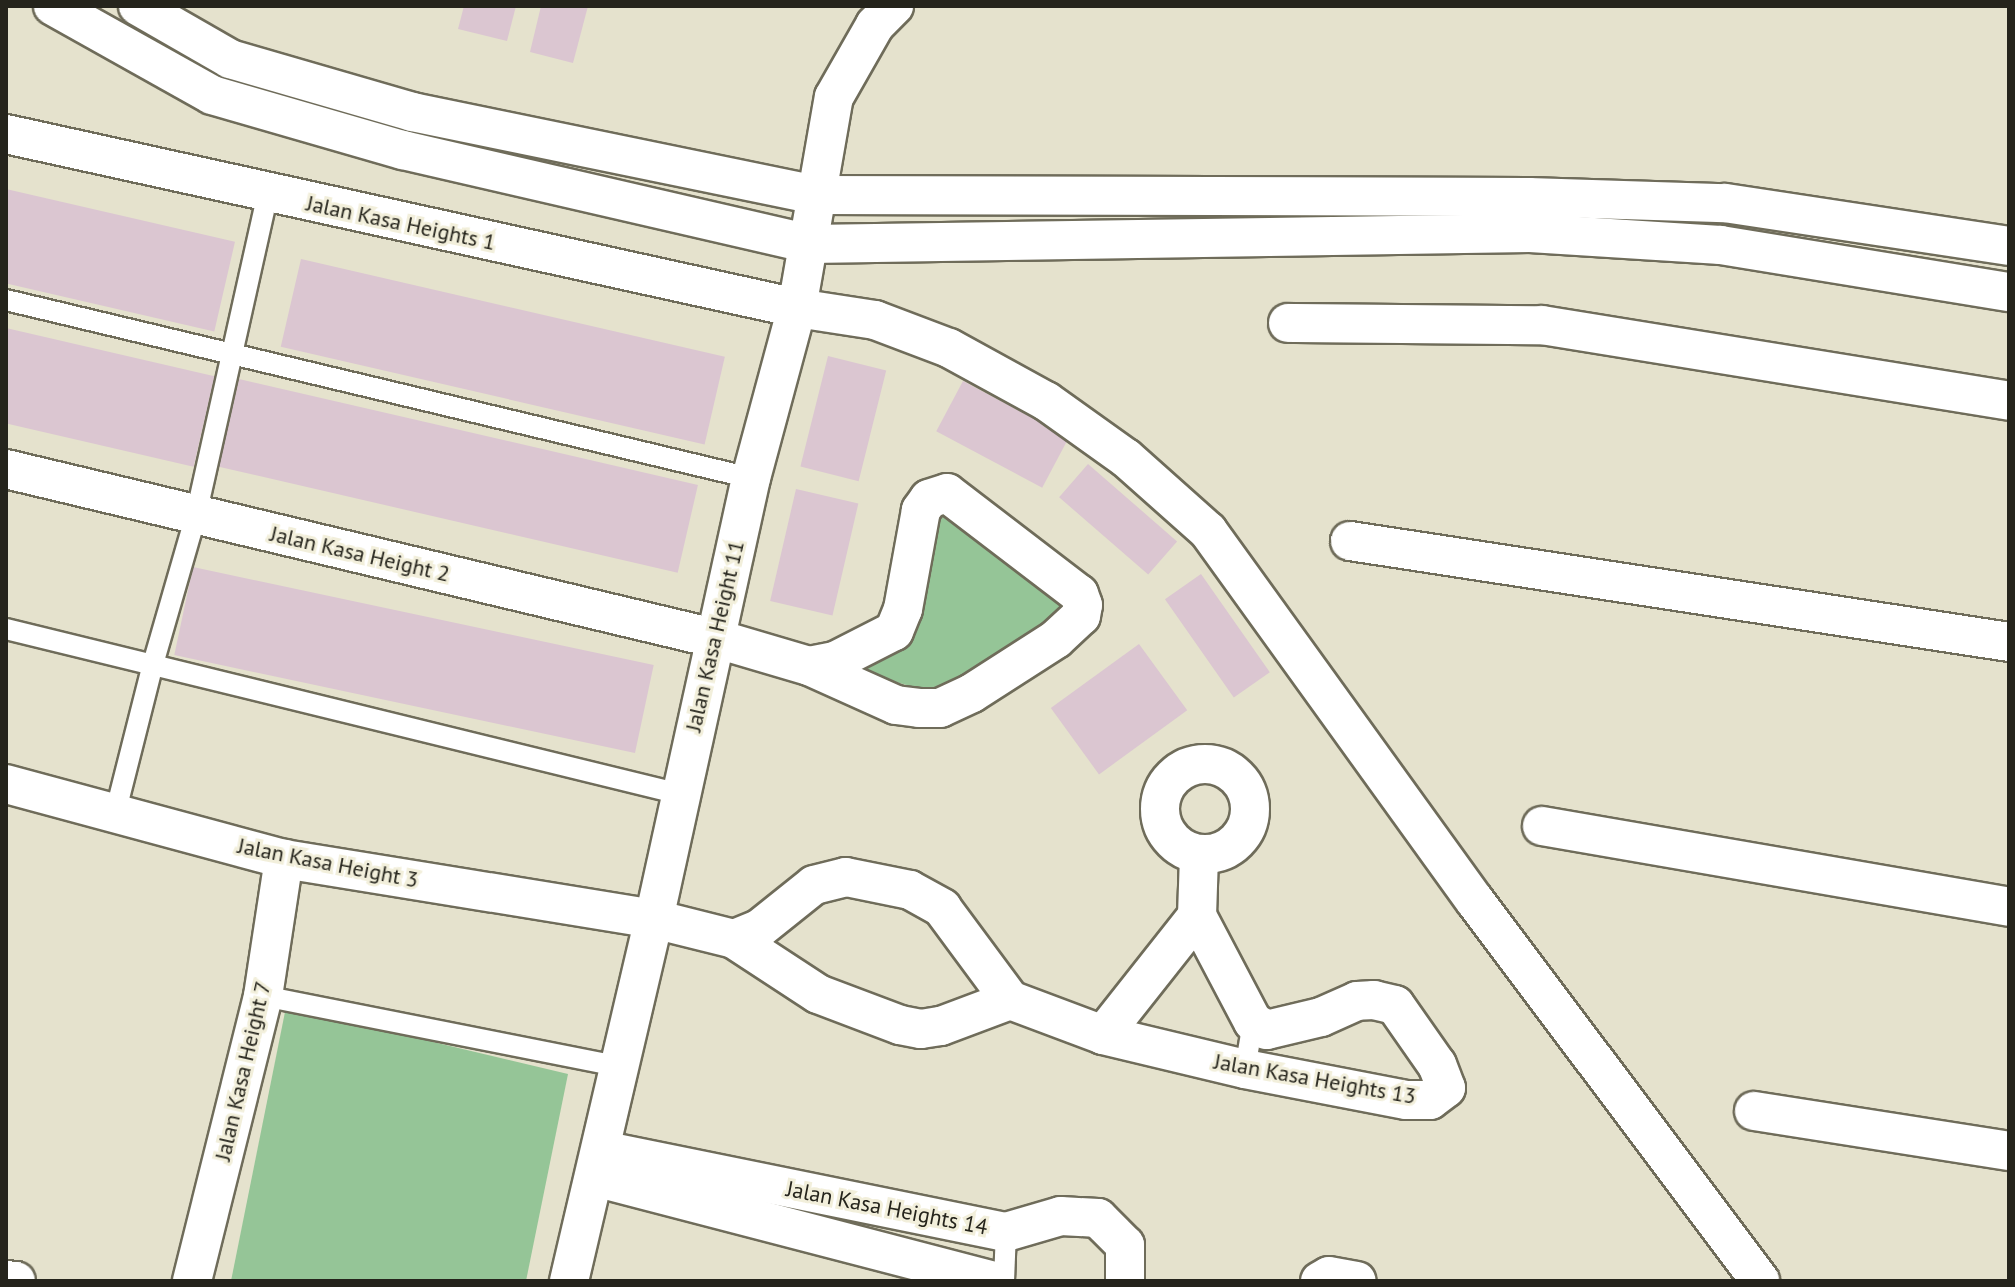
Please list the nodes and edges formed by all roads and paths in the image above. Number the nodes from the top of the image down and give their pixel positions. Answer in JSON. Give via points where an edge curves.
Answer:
{"nodes":[{"id":1,"x":53,"y":6,"type":"edge"},
{"id":2,"x":138,"y":6,"type":"edge"},
{"id":3,"x":894,"y":6,"type":"edge"},
{"id":4,"x":6,"y":134,"type":"edge"},
{"id":5,"x":268,"y":194,"type":"junction"},
{"id":6,"x":818,"y":195,"type":"junction"},
{"id":7,"x":810,"y":244,"type":"junction"},
{"id":8,"x":2009,"y":246,"type":"edge"},
{"id":9,"x":2009,"y":292,"type":"edge"},
{"id":10,"x":6,"y":300,"type":"edge"},
{"id":11,"x":797,"y":308,"type":"junction"},
{"id":12,"x":1288,"y":323,"type":"dead end"},
{"id":13,"x":232,"y":354,"type":"junction"},
{"id":14,"x":2009,"y":401,"type":"edge"},
{"id":15,"x":6,"y":469,"type":"edge"},
{"id":16,"x":751,"y":478,"type":"junction"},
{"id":17,"x":196,"y":515,"type":"junction"},
{"id":18,"x":1350,"y":541,"type":"dead end"},
{"id":19,"x":6,"y":629,"type":"edge"},
{"id":20,"x":714,"y":638,"type":"junction"},
{"id":21,"x":2009,"y":642,"type":"edge"},
{"id":22,"x":153,"y":664,"type":"junction"},
{"id":23,"x":809,"y":666,"type":"junction"},
{"id":24,"x":6,"y":784,"type":"edge"},
{"id":25,"x":680,"y":794,"type":"junction"},
{"id":26,"x":115,"y":814,"type":"junction"},
{"id":27,"x":1542,"y":826,"type":"dead end"},
{"id":28,"x":1199,"y":855,"type":"dead end"},
{"id":29,"x":284,"y":859,"type":"junction"},
{"id":30,"x":2009,"y":907,"type":"edge"},
{"id":31,"x":1197,"y":916,"type":"junction"},
{"id":32,"x":654,"y":919,"type":"junction"},
{"id":33,"x":734,"y":939,"type":"junction"},
{"id":34,"x":263,"y":996,"type":"junction"},
{"id":35,"x":1010,"y":1000,"type":"junction"},
{"id":36,"x":1253,"y":1022,"type":"junction"},
{"id":37,"x":1103,"y":1035,"type":"junction"},
{"id":38,"x":617,"y":1066,"type":"junction"},
{"id":39,"x":1245,"y":1069,"type":"junction"},
{"id":40,"x":1754,"y":1111,"type":"dead end"},
{"id":41,"x":2009,"y":1151,"type":"edge"},
{"id":42,"x":598,"y":1163,"type":"junction"},
{"id":43,"x":728,"y":1192,"type":"junction"},
{"id":44,"x":1006,"y":1232,"type":"junction"},
{"id":45,"x":6,"y":1280,"type":"edge"},
{"id":46,"x":16,"y":1281,"type":"edge"},
{"id":47,"x":192,"y":1281,"type":"edge"},
{"id":48,"x":569,"y":1281,"type":"edge"},
{"id":49,"x":995,"y":1281,"type":"edge"},
{"id":50,"x":1004,"y":1281,"type":"edge"},
{"id":51,"x":1125,"y":1281,"type":"edge"},
{"id":52,"x":1320,"y":1281,"type":"edge"},
{"id":53,"x":1357,"y":1281,"type":"edge"},
{"id":54,"x":1760,"y":1281,"type":"edge"}],
"edges":[{"from":1,"to":7,"type":"street","via":[[212,95],[403,150]]},
{"from":2,"to":6,"type":"street","via":[[230,59],[412,112]]},
{"from":3,"to":6,"type":"street","name":"Jalan Kasa Height 11","via":[[875,25],[834,97]]},
{"from":4,"to":5,"type":"street","name":"Jalan Kasa Heights 1"},
{"from":5,"to":11,"type":"street","name":"Jalan Kasa Heights 1"},
{"from":5,"to":13,"type":"lane"},
{"from":6,"to":7,"type":"street","name":"Jalan Kasa Height 11"},
{"from":6,"to":8,"type":"street","via":[[1529,197],[1725,203]]},
{"from":7,"to":9,"type":"street","via":[[1530,233],[1721,245]]},
{"from":7,"to":11,"type":"street","name":"Jalan Kasa Height 11"},
{"from":10,"to":13,"type":"lane"},
{"from":11,"to":16,"type":"street","name":"Jalan Kasa Height 11"},
{"from":11,"to":54,"type":"street","name":"Jalan Kasa Heights 1","via":[[875,320],[949,348],[1005,378],[1126,458],[1208,531],[1475,901]]},
{"from":12,"to":14,"type":"street","via":[[1542,325]]},
{"from":13,"to":16,"type":"lane"},
{"from":13,"to":17,"type":"lane"},
{"from":15,"to":17,"type":"street","name":"Jalan Kasa Height 2"},
{"from":16,"to":20,"type":"street","name":"Jalan Kasa Height 11"},
{"from":17,"to":20,"type":"street","name":"Jalan Kasa Height 2"},
{"from":17,"to":22,"type":"lane"},
{"from":18,"to":21,"type":"street"},
{"from":19,"to":22,"type":"lane"},
{"from":20,"to":23,"type":"street","name":"Jalan Kasa Height 2"},
{"from":20,"to":25,"type":"street","name":"Jalan Kasa Height 11"},
{"from":22,"to":25,"type":"lane"},
{"from":22,"to":26,"type":"lane"},
{"from":23,"to":23,"type":"street","name":"Jalan Kasa Height 2","via":[[835,661],[894,631],[921,510],[929,499],[947,493],[1079,594],[1083,605],[1081,616],[1056,639],[940,708],[896,705]]},
{"from":24,"to":26,"type":"street","name":"Jalan Kasa Height 3"},
{"from":25,"to":32,"type":"street","name":"Jalan Kasa Height 11"},
{"from":26,"to":29,"type":"street","name":"Jalan Kasa Height 3"},
{"from":27,"to":30,"type":"street"},
{"from":28,"to":31,"type":"street","name":"Jalan Kasa Heights 13"},
{"from":29,"to":32,"type":"street","name":"Jalan Kasa Height 3"},
{"from":29,"to":34,"type":"street","name":"Jalan Kasa Height 7"},
{"from":31,"to":36,"type":"street","name":"Jalan Kasa Heights 13"},
{"from":31,"to":37,"type":"street"},
{"from":32,"to":33,"type":"street"},
{"from":32,"to":38,"type":"street","name":"Jalan Kasa Height 11"},
{"from":33,"to":35,"type":"street","via":[[818,994],[900,1025],[941,1026]]},
{"from":33,"to":35,"type":"street","via":[[759,929],[814,885],[846,877],[910,890],[942,908]]},
{"from":34,"to":38,"type":"lane"},
{"from":34,"to":47,"type":"street","name":"Jalan Kasa Height 7"},
{"from":35,"to":37,"type":"street","name":"Jalan Kasa Heights 13"},
{"from":36,"to":39,"type":"lane"},
{"from":36,"to":39,"type":"street","name":"Jalan Kasa Heights 13","via":[[1267,1030],[1321,1017],[1357,1001],[1395,1005],[1437,1065],[1446,1088],[1430,1100],[1406,1100]]},
{"from":37,"to":39,"type":"street","name":"Jalan Kasa Heights 13"},
{"from":38,"to":42,"type":"street","name":"Jalan Kasa Height 11"},
{"from":40,"to":41,"type":"street"},
{"from":42,"to":43,"type":"street","name":"Jalan Kasa Heights 14"},
{"from":42,"to":48,"type":"street","name":"Jalan Kasa Height 11"},
{"from":43,"to":44,"type":"street","name":"Jalan Kasa Heights 14"},
{"from":43,"to":49,"type":"street","name":"Jalan Kasa Heights 14"},
{"from":44,"to":50,"type":"lane"},
{"from":44,"to":51,"type":"street","name":"Jalan Kasa Heights 14","via":[[1061,1216],[1098,1218],[1125,1245]]},
{"from":45,"to":46,"type":"street"},
{"from":52,"to":53,"type":"street","via":[[1329,1276]]}]}
